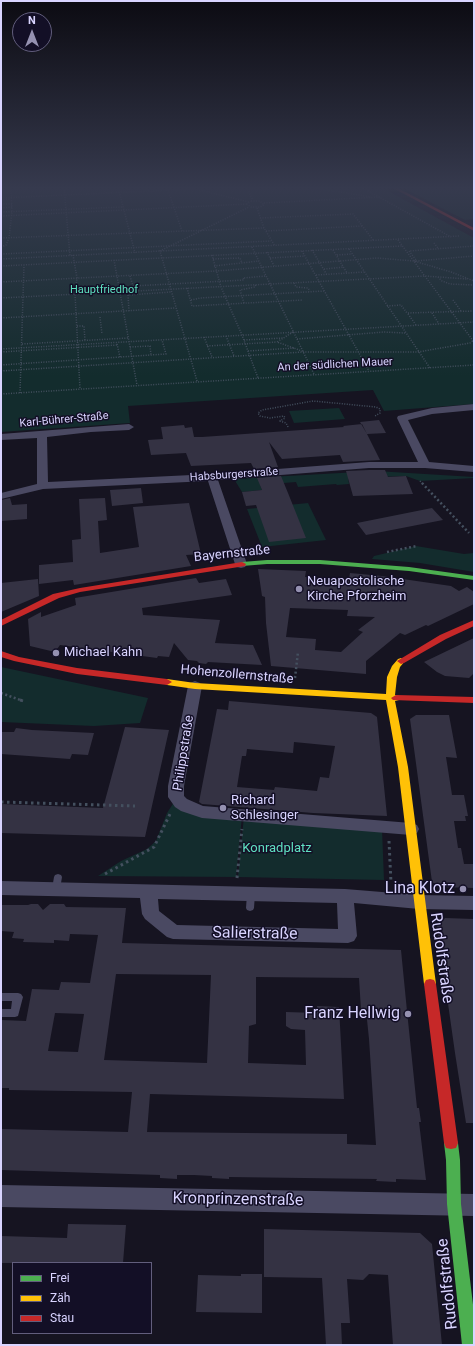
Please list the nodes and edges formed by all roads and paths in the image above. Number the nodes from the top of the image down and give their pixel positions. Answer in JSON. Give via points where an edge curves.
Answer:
{"nodes":[{"id":1,"x":70,"y":250,"type":"junction"},
{"id":2,"x":76,"y":250,"type":"edge"},
{"id":3,"x":134,"y":250,"type":"edge"},
{"id":4,"x":187,"y":250,"type":"edge"},
{"id":5,"x":253,"y":250,"type":"edge"},
{"id":6,"x":312,"y":250,"type":"junction"},
{"id":7,"x":333,"y":250,"type":"joint"},
{"id":8,"x":349,"y":250,"type":"edge"},
{"id":9,"x":405,"y":250,"type":"edge"},
{"id":10,"x":420,"y":250,"type":"edge"},
{"id":11,"x":160,"y":251,"type":"junction"},
{"id":12,"x":302,"y":251,"type":"junction"},
{"id":13,"x":267,"y":252,"type":"junction"},
{"id":14,"x":134,"y":253,"type":"junction"},
{"id":15,"x":255,"y":253,"type":"junction"},
{"id":16,"x":1,"y":254,"type":"edge"},
{"id":17,"x":352,"y":254,"type":"junction"},
{"id":18,"x":212,"y":255,"type":"junction"},
{"id":19,"x":336,"y":255,"type":"junction"},
{"id":20,"x":70,"y":256,"type":"junction"},
{"id":21,"x":73,"y":256,"type":"junction"},
{"id":22,"x":305,"y":256,"type":"junction"},
{"id":23,"x":474,"y":256,"type":"edge"},
{"id":24,"x":162,"y":258,"type":"junction"},
{"id":25,"x":270,"y":258,"type":"junction"},
{"id":26,"x":1,"y":259,"type":"edge"},
{"id":27,"x":213,"y":259,"type":"junction"},
{"id":28,"x":356,"y":259,"type":"junction"},
{"id":29,"x":114,"y":260,"type":"junction"},
{"id":30,"x":259,"y":261,"type":"junction"},
{"id":31,"x":340,"y":261,"type":"junction"},
{"id":32,"x":414,"y":261,"type":"junction"},
{"id":33,"x":75,"y":262,"type":"junction"},
{"id":34,"x":242,"y":263,"type":"junction"},
{"id":35,"x":320,"y":263,"type":"junction"},
{"id":36,"x":310,"y":264,"type":"junction"},
{"id":37,"x":24,"y":265,"type":"junction"},
{"id":38,"x":1,"y":266,"type":"edge"},
{"id":39,"x":214,"y":266,"type":"junction"},
{"id":40,"x":274,"y":266,"type":"junction"},
{"id":41,"x":262,"y":267,"type":"junction"},
{"id":42,"x":344,"y":267,"type":"junction"},
{"id":43,"x":324,"y":269,"type":"junction"},
{"id":44,"x":216,"y":271,"type":"junction"},
{"id":45,"x":364,"y":272,"type":"junction"},
{"id":46,"x":347,"y":273,"type":"junction"},
{"id":47,"x":167,"y":274,"type":"junction"},
{"id":48,"x":327,"y":274,"type":"junction"},
{"id":49,"x":316,"y":275,"type":"junction"},
{"id":50,"x":116,"y":276,"type":"junction"},
{"id":51,"x":130,"y":276,"type":"junction"},
{"id":52,"x":266,"y":276,"type":"junction"},
{"id":53,"x":425,"y":276,"type":"junction"},
{"id":54,"x":438,"y":277,"type":"junction"},
{"id":55,"x":77,"y":278,"type":"junction"},
{"id":56,"x":470,"y":279,"type":"junction"},
{"id":57,"x":24,"y":280,"type":"junction"},
{"id":58,"x":369,"y":280,"type":"junction"},
{"id":59,"x":219,"y":281,"type":"junction"},
{"id":60,"x":474,"y":281,"type":"edge"},
{"id":61,"x":1,"y":282,"type":"edge"},
{"id":62,"x":319,"y":282,"type":"junction"},
{"id":63,"x":294,"y":283,"type":"junction"},
{"id":64,"x":169,"y":284,"type":"junction"},
{"id":65,"x":256,"y":284,"type":"junction"},
{"id":66,"x":270,"y":284,"type":"junction"},
{"id":67,"x":474,"y":285,"type":"edge"},
{"id":68,"x":220,"y":287,"type":"junction"},
{"id":69,"x":187,"y":288,"type":"junction"},
{"id":70,"x":170,"y":289,"type":"junction"},
{"id":71,"x":311,"y":291,"type":"junction"},
{"id":72,"x":324,"y":291,"type":"junction"},
{"id":73,"x":120,"y":292,"type":"junction"},
{"id":74,"x":171,"y":292,"type":"junction"},
{"id":75,"x":274,"y":293,"type":"junction"},
{"id":76,"x":75,"y":294,"type":"junction"},
{"id":77,"x":242,"y":296,"type":"junction"},
{"id":78,"x":23,"y":297,"type":"junction"},
{"id":79,"x":226,"y":297,"type":"junction"},
{"id":80,"x":1,"y":298,"type":"edge"},
{"id":81,"x":191,"y":300,"type":"junction"},
{"id":82,"x":303,"y":300,"type":"dead end"},
{"id":83,"x":453,"y":300,"type":"dead end"},
{"id":84,"x":278,"y":301,"type":"junction"},
{"id":85,"x":244,"y":303,"type":"junction"},
{"id":86,"x":229,"y":305,"type":"junction"},
{"id":87,"x":387,"y":306,"type":"junction"},
{"id":88,"x":175,"y":308,"type":"junction"},
{"id":89,"x":123,"y":311,"type":"junction"},
{"id":90,"x":130,"y":311,"type":"junction"},
{"id":91,"x":461,"y":311,"type":"junction"},
{"id":92,"x":474,"y":311,"type":"edge"},
{"id":93,"x":432,"y":312,"type":"junction"},
{"id":94,"x":452,"y":312,"type":"junction"},
{"id":95,"x":76,"y":313,"type":"junction"},
{"id":96,"x":408,"y":313,"type":"junction"},
{"id":97,"x":23,"y":316,"type":"junction"},
{"id":98,"x":100,"y":317,"type":"dead end"},
{"id":99,"x":1,"y":318,"type":"edge"},
{"id":100,"x":474,"y":322,"type":"edge"},
{"id":101,"x":460,"y":323,"type":"junction"},
{"id":102,"x":439,"y":324,"type":"junction"},
{"id":103,"x":416,"y":325,"type":"junction"},
{"id":104,"x":77,"y":326,"type":"junction"},
{"id":105,"x":401,"y":326,"type":"junction"},
{"id":106,"x":346,"y":329,"type":"junction"},
{"id":107,"x":293,"y":332,"type":"junction"},
{"id":108,"x":406,"y":333,"type":"junction"},
{"id":109,"x":102,"y":334,"type":"dead end"},
{"id":110,"x":242,"y":335,"type":"junction"},
{"id":111,"x":226,"y":336,"type":"junction"},
{"id":112,"x":349,"y":336,"type":"junction"},
{"id":113,"x":204,"y":337,"type":"junction"},
{"id":114,"x":128,"y":338,"type":"junction"},
{"id":115,"x":184,"y":338,"type":"junction"},
{"id":116,"x":284,"y":338,"type":"junction"},
{"id":117,"x":297,"y":339,"type":"junction"},
{"id":118,"x":162,"y":340,"type":"junction"},
{"id":119,"x":244,"y":340,"type":"junction"},
{"id":120,"x":78,"y":341,"type":"junction"},
{"id":121,"x":85,"y":341,"type":"junction"},
{"id":122,"x":474,"y":341,"type":"edge"},
{"id":123,"x":117,"y":342,"type":"junction"},
{"id":124,"x":129,"y":342,"type":"junction"},
{"id":125,"x":277,"y":342,"type":"junction"},
{"id":126,"x":245,"y":343,"type":"junction"},
{"id":127,"x":22,"y":344,"type":"junction"},
{"id":128,"x":230,"y":344,"type":"junction"},
{"id":129,"x":117,"y":345,"type":"junction"},
{"id":130,"x":78,"y":346,"type":"junction"},
{"id":131,"x":207,"y":346,"type":"junction"},
{"id":132,"x":130,"y":347,"type":"junction"},
{"id":133,"x":296,"y":348,"type":"junction"},
{"id":134,"x":21,"y":349,"type":"junction"},
{"id":135,"x":1,"y":351,"type":"edge"},
{"id":136,"x":248,"y":351,"type":"junction"},
{"id":137,"x":303,"y":352,"type":"junction"},
{"id":138,"x":358,"y":352,"type":"junction"},
{"id":139,"x":418,"y":352,"type":"junction"},
{"id":140,"x":151,"y":355,"type":"junction"},
{"id":141,"x":250,"y":355,"type":"junction"},
{"id":142,"x":132,"y":356,"type":"junction"},
{"id":143,"x":234,"y":356,"type":"junction"},
{"id":144,"x":120,"y":357,"type":"junction"},
{"id":145,"x":212,"y":357,"type":"junction"},
{"id":146,"x":79,"y":359,"type":"junction"},
{"id":147,"x":191,"y":359,"type":"junction"},
{"id":148,"x":132,"y":363,"type":"junction"},
{"id":149,"x":21,"y":364,"type":"junction"},
{"id":150,"x":1,"y":365,"type":"edge"},
{"id":151,"x":474,"y":365,"type":"edge"},
{"id":152,"x":79,"y":366,"type":"junction"},
{"id":153,"x":430,"y":368,"type":"junction"},
{"id":154,"x":21,"y":369,"type":"junction"},
{"id":155,"x":1,"y":370,"type":"edge"},
{"id":156,"x":369,"y":371,"type":"junction"},
{"id":157,"x":314,"y":374,"type":"junction"},
{"id":158,"x":258,"y":378,"type":"junction"},
{"id":159,"x":197,"y":381,"type":"junction"},
{"id":160,"x":137,"y":385,"type":"junction"},
{"id":161,"x":80,"y":389,"type":"junction"},
{"id":162,"x":20,"y":393,"type":"junction"},
{"id":163,"x":1,"y":394,"type":"edge"},
{"id":164,"x":474,"y":408,"type":"edge"},
{"id":165,"x":375,"y":416,"type":"dead end"},
{"id":166,"x":129,"y":427,"type":"dead end"},
{"id":167,"x":288,"y":427,"type":"dead end"},
{"id":168,"x":42,"y":435,"type":"junction"},
{"id":169,"x":1,"y":437,"type":"edge"},
{"id":170,"x":425,"y":465,"type":"junction"},
{"id":171,"x":474,"y":469,"type":"edge"},
{"id":172,"x":212,"y":477,"type":"junction"},
{"id":173,"x":420,"y":481,"type":"dead end"},
{"id":174,"x":43,"y":486,"type":"junction"},
{"id":175,"x":1,"y":496,"type":"edge"},
{"id":176,"x":469,"y":533,"type":"dead end"},
{"id":177,"x":241,"y":564,"type":"junction"},
{"id":178,"x":474,"y":578,"type":"edge"},
{"id":179,"x":1,"y":623,"type":"edge"},
{"id":180,"x":474,"y":623,"type":"edge"},
{"id":181,"x":298,"y":652,"type":"dead end"},
{"id":182,"x":1,"y":654,"type":"edge"},
{"id":183,"x":1,"y":659,"type":"edge"},
{"id":184,"x":17,"y":659,"type":"junction"},
{"id":185,"x":295,"y":673,"type":"dead end"},
{"id":186,"x":195,"y":686,"type":"junction"},
{"id":187,"x":1,"y":692,"type":"edge"},
{"id":188,"x":390,"y":698,"type":"junction"},
{"id":189,"x":474,"y":700,"type":"edge"},
{"id":190,"x":24,"y":701,"type":"dead end"},
{"id":191,"x":1,"y":802,"type":"edge"},
{"id":192,"x":135,"y":806,"type":"dead end"},
{"id":193,"x":168,"y":820,"type":"dead end"},
{"id":194,"x":411,"y":829,"type":"junction"},
{"id":195,"x":242,"y":830,"type":"dead end"},
{"id":196,"x":389,"y":843,"type":"dead end"},
{"id":197,"x":101,"y":876,"type":"dead end"},
{"id":198,"x":237,"y":878,"type":"dead end"},
{"id":199,"x":391,"y":883,"type":"dead end"},
{"id":200,"x":1,"y":888,"type":"edge"},
{"id":201,"x":148,"y":892,"type":"junction"},
{"id":202,"x":345,"y":896,"type":"junction"},
{"id":203,"x":418,"y":902,"type":"junction"},
{"id":204,"x":474,"y":903,"type":"edge"},
{"id":205,"x":1,"y":996,"type":"edge"},
{"id":206,"x":1,"y":1012,"type":"edge"},
{"id":207,"x":1,"y":1196,"type":"edge"},
{"id":208,"x":464,"y":1205,"type":"edge"},
{"id":209,"x":470,"y":1345,"type":"edge"}],
"edges":[{"from":1,"to":2,"type":"path"},
{"from":1,"to":16,"type":"path"},
{"from":1,"to":20,"type":"path"},
{"from":3,"to":14,"type":"path"},
{"from":4,"to":11,"type":"path"},
{"from":5,"to":15,"type":"path"},
{"from":6,"to":7,"type":"path"},
{"from":6,"to":12,"type":"path"},
{"from":6,"to":35,"type":"path"},
{"from":7,"to":19,"type":"path"},
{"from":8,"to":17,"type":"path"},
{"from":9,"to":32,"type":"path"},
{"from":10,"to":32,"type":"path","via":[[409,251],[416,260]]},
{"from":11,"to":14,"type":"path"},
{"from":11,"to":24,"type":"path"},
{"from":12,"to":13,"type":"path"},
{"from":12,"to":22,"type":"path"},
{"from":13,"to":15,"type":"path"},
{"from":13,"to":25,"type":"path"},
{"from":14,"to":21,"type":"path"},
{"from":15,"to":18,"type":"path"},
{"from":15,"to":30,"type":"path"},
{"from":17,"to":19,"type":"path"},
{"from":17,"to":28,"type":"path"},
{"from":18,"to":24,"type":"path"},
{"from":18,"to":27,"type":"path"},
{"from":19,"to":31,"type":"path"},
{"from":20,"to":21,"type":"path"},
{"from":20,"to":26,"type":"path"},
{"from":21,"to":33,"type":"path"},
{"from":22,"to":25,"type":"path"},
{"from":22,"to":36,"type":"path"},
{"from":23,"to":32,"type":"path"},
{"from":24,"to":29,"type":"path"},
{"from":24,"to":47,"type":"path"},
{"from":25,"to":40,"type":"path"},
{"from":27,"to":34,"type":"path","via":[[240,258]]},
{"from":27,"to":39,"type":"path"},
{"from":28,"to":31,"type":"path"},
{"from":28,"to":32,"type":"path"},
{"from":28,"to":45,"type":"path"},
{"from":29,"to":33,"type":"path"},
{"from":29,"to":50,"type":"path"},
{"from":30,"to":34,"type":"path"},
{"from":30,"to":41,"type":"path"},
{"from":31,"to":35,"type":"path"},
{"from":31,"to":42,"type":"path"},
{"from":32,"to":53,"type":"path"},
{"from":32,"to":56,"type":"path"},
{"from":33,"to":37,"type":"path"},
{"from":33,"to":55,"type":"path"},
{"from":34,"to":39,"type":"path"},
{"from":35,"to":36,"type":"path"},
{"from":35,"to":43,"type":"path"},
{"from":36,"to":40,"type":"path"},
{"from":36,"to":49,"type":"path"},
{"from":37,"to":38,"type":"path"},
{"from":37,"to":57,"type":"path"},
{"from":39,"to":44,"type":"path"},
{"from":40,"to":41,"type":"path"},
{"from":41,"to":44,"type":"path"},
{"from":41,"to":52,"type":"path"},
{"from":42,"to":43,"type":"path"},
{"from":42,"to":46,"type":"path"},
{"from":43,"to":48,"type":"path"},
{"from":44,"to":47,"type":"path"},
{"from":44,"to":59,"type":"path"},
{"from":45,"to":46,"type":"path"},
{"from":45,"to":58,"type":"path"},
{"from":46,"to":48,"type":"path"},
{"from":47,"to":51,"type":"path"},
{"from":47,"to":64,"type":"path"},
{"from":48,"to":49,"type":"path"},
{"from":49,"to":62,"type":"path"},
{"from":50,"to":51,"type":"path"},
{"from":50,"to":55,"type":"path"},
{"from":50,"to":73,"type":"path"},
{"from":51,"to":64,"type":"path","via":[[133,286]]},
{"from":52,"to":59,"type":"path"},
{"from":52,"to":66,"type":"path"},
{"from":53,"to":54,"type":"path"},
{"from":53,"to":58,"type":"path"},
{"from":53,"to":94,"type":"path"},
{"from":54,"to":56,"type":"path"},
{"from":54,"to":67,"type":"path","via":[[442,282],[450,284]]},
{"from":55,"to":57,"type":"path"},
{"from":55,"to":76,"type":"path"},
{"from":56,"to":60,"type":"path"},
{"from":57,"to":61,"type":"path"},
{"from":57,"to":78,"type":"path"},
{"from":58,"to":62,"type":"path"},
{"from":58,"to":87,"type":"path"},
{"from":59,"to":64,"type":"path"},
{"from":59,"to":68,"type":"path"},
{"from":62,"to":63,"type":"path"},
{"from":62,"to":72,"type":"path"},
{"from":63,"to":66,"type":"path"},
{"from":63,"to":71,"type":"path","via":[[296,287],[308,288]]},
{"from":64,"to":70,"type":"path"},
{"from":65,"to":66,"type":"path"},
{"from":65,"to":68,"type":"path"},
{"from":65,"to":77,"type":"path","via":[[255,287],[240,290]]},
{"from":66,"to":75,"type":"path"},
{"from":68,"to":69,"type":"path"},
{"from":68,"to":79,"type":"path"},
{"from":69,"to":70,"type":"path"},
{"from":69,"to":81,"type":"path"},
{"from":70,"to":73,"type":"path"},
{"from":70,"to":74,"type":"path"},
{"from":71,"to":72,"type":"path"},
{"from":71,"to":75,"type":"path"},
{"from":72,"to":106,"type":"path"},
{"from":73,"to":76,"type":"path"},
{"from":73,"to":89,"type":"path"},
{"from":74,"to":88,"type":"path"},
{"from":74,"to":90,"type":"path","via":[[128,295]]},
{"from":75,"to":77,"type":"path"},
{"from":75,"to":84,"type":"path"},
{"from":76,"to":78,"type":"path"},
{"from":76,"to":95,"type":"path"},
{"from":77,"to":79,"type":"path"},
{"from":77,"to":85,"type":"path"},
{"from":78,"to":80,"type":"path"},
{"from":78,"to":97,"type":"path"},
{"from":79,"to":81,"type":"path"},
{"from":79,"to":86,"type":"path"},
{"from":81,"to":86,"type":"path","via":[[192,306]]},
{"from":82,"to":84,"type":"path"},
{"from":83,"to":91,"type":"path"},
{"from":84,"to":85,"type":"path"},
{"from":84,"to":107,"type":"path"},
{"from":85,"to":86,"type":"path"},
{"from":86,"to":110,"type":"path"},
{"from":87,"to":96,"type":"path","via":[[401,305]]},
{"from":87,"to":105,"type":"path"},
{"from":88,"to":90,"type":"path"},
{"from":88,"to":115,"type":"path"},
{"from":89,"to":90,"type":"path"},
{"from":89,"to":95,"type":"path"},
{"from":89,"to":114,"type":"path"},
{"from":91,"to":92,"type":"path"},
{"from":91,"to":94,"type":"path"},
{"from":93,"to":94,"type":"path"},
{"from":93,"to":96,"type":"path"},
{"from":93,"to":102,"type":"path"},
{"from":94,"to":101,"type":"path"},
{"from":95,"to":97,"type":"path"},
{"from":95,"to":104,"type":"path"},
{"from":96,"to":103,"type":"path"},
{"from":97,"to":99,"type":"path"},
{"from":97,"to":127,"type":"path"},
{"from":98,"to":109,"type":"path"},
{"from":100,"to":101,"type":"path"},
{"from":101,"to":102,"type":"path"},
{"from":101,"to":122,"type":"path"},
{"from":102,"to":103,"type":"path"},
{"from":103,"to":105,"type":"path"},
{"from":104,"to":120,"type":"path"},
{"from":104,"to":121,"type":"path","via":[[84,326]]},
{"from":105,"to":106,"type":"path"},
{"from":105,"to":108,"type":"path"},
{"from":106,"to":107,"type":"path"},
{"from":106,"to":112,"type":"path"},
{"from":107,"to":110,"type":"path"},
{"from":107,"to":116,"type":"path"},
{"from":107,"to":117,"type":"path"},
{"from":108,"to":112,"type":"path"},
{"from":108,"to":139,"type":"path"},
{"from":110,"to":111,"type":"path"},
{"from":110,"to":119,"type":"path"},
{"from":111,"to":113,"type":"path"},
{"from":111,"to":128,"type":"path"},
{"from":112,"to":117,"type":"path"},
{"from":112,"to":138,"type":"path"},
{"from":113,"to":115,"type":"path"},
{"from":113,"to":131,"type":"path"},
{"from":114,"to":121,"type":"path"},
{"from":114,"to":124,"type":"path"},
{"from":115,"to":118,"type":"path"},
{"from":115,"to":147,"type":"path"},
{"from":116,"to":119,"type":"path"},
{"from":116,"to":125,"type":"path"},
{"from":117,"to":137,"type":"path"},
{"from":118,"to":124,"type":"path"},
{"from":118,"to":140,"type":"path","via":[[166,354]]},
{"from":119,"to":126,"type":"path"},
{"from":120,"to":121,"type":"path"},
{"from":120,"to":127,"type":"path"},
{"from":120,"to":130,"type":"path"},
{"from":122,"to":139,"type":"path"},
{"from":123,"to":124,"type":"path"},
{"from":123,"to":129,"type":"path"},
{"from":123,"to":130,"type":"path"},
{"from":124,"to":132,"type":"path"},
{"from":125,"to":126,"type":"path"},
{"from":125,"to":133,"type":"path"},
{"from":126,"to":128,"type":"path"},
{"from":126,"to":136,"type":"path"},
{"from":127,"to":134,"type":"path"},
{"from":128,"to":131,"type":"path"},
{"from":128,"to":143,"type":"path"},
{"from":129,"to":130,"type":"path"},
{"from":129,"to":144,"type":"path"},
{"from":130,"to":134,"type":"path"},
{"from":130,"to":146,"type":"path"},
{"from":131,"to":145,"type":"path"},
{"from":132,"to":140,"type":"path","via":[[150,346]]},
{"from":132,"to":142,"type":"path"},
{"from":133,"to":136,"type":"path"},
{"from":133,"to":137,"type":"path"},
{"from":134,"to":135,"type":"path"},
{"from":134,"to":149,"type":"path"},
{"from":136,"to":141,"type":"path"},
{"from":137,"to":138,"type":"path"},
{"from":137,"to":141,"type":"path"},
{"from":137,"to":157,"type":"path"},
{"from":138,"to":139,"type":"path"},
{"from":138,"to":156,"type":"path"},
{"from":139,"to":153,"type":"path"},
{"from":140,"to":142,"type":"path"},
{"from":141,"to":143,"type":"path"},
{"from":141,"to":158,"type":"path"},
{"from":142,"to":144,"type":"path"},
{"from":142,"to":148,"type":"path"},
{"from":143,"to":145,"type":"path"},
{"from":144,"to":146,"type":"path"},
{"from":145,"to":147,"type":"path"},
{"from":146,"to":149,"type":"path"},
{"from":146,"to":152,"type":"path"},
{"from":147,"to":148,"type":"path"},
{"from":147,"to":159,"type":"path"},
{"from":148,"to":152,"type":"path"},
{"from":148,"to":160,"type":"path"},
{"from":149,"to":150,"type":"path"},
{"from":149,"to":154,"type":"path"},
{"from":151,"to":153,"type":"path","name":"An der südlichen Mauer"},
{"from":152,"to":154,"type":"path"},
{"from":152,"to":161,"type":"path"},
{"from":153,"to":156,"type":"path","name":"An der südlichen Mauer"},
{"from":154,"to":155,"type":"path"},
{"from":154,"to":162,"type":"path"},
{"from":156,"to":157,"type":"path","name":"An der südlichen Mauer"},
{"from":157,"to":158,"type":"path","name":"An der südlichen Mauer"},
{"from":158,"to":159,"type":"path","name":"An der südlichen Mauer"},
{"from":159,"to":160,"type":"path","name":"An der südlichen Mauer"},
{"from":160,"to":161,"type":"path","name":"An der südlichen Mauer"},
{"from":161,"to":162,"type":"path","name":"An der südlichen Mauer"},
{"from":162,"to":163,"type":"path","name":"An der südlichen Mauer"},
{"from":164,"to":170,"type":"street","via":[[432,411],[402,418]]},
{"from":165,"to":167,"type":"path","via":[[380,413],[380,409],[376,407],[313,401],[258,412],[260,416],[270,418],[284,416],[285,418],[280,421]]},
{"from":166,"to":168,"type":"street","name":"Karl-Bührer-Straße","via":[[91,428]]},
{"from":168,"to":169,"type":"street","name":"Karl-Bührer-Straße"},
{"from":168,"to":174,"type":"street"},
{"from":170,"to":171,"type":"street","name":"Habsburgerstraße"},
{"from":170,"to":172,"type":"street","name":"Habsburgerstraße","via":[[369,465]]},
{"from":172,"to":174,"type":"street","name":"Habsburgerstraße"},
{"from":172,"to":177,"type":"street"},
{"from":173,"to":176,"type":"path"},
{"from":174,"to":175,"type":"street","name":"Habsburgerstraße"},
{"from":177,"to":178,"type":"street","name":"Bayernstraße","via":[[320,562],[409,569]]},
{"from":177,"to":179,"type":"street","name":"Bayernstraße","via":[[80,590],[56,596]]},
{"from":180,"to":188,"type":"street","name":"Rudolfstraße","via":[[443,637],[399,663],[392,677]]},
{"from":181,"to":185,"type":"path"},
{"from":182,"to":184,"type":"street","name":"Hohenzollernstraße"},
{"from":183,"to":184,"type":"street"},
{"from":184,"to":186,"type":"street","name":"Hohenzollernstraße","via":[[77,671]]},
{"from":186,"to":188,"type":"street","name":"Hohenzollernstraße"},
{"from":186,"to":194,"type":"street","name":"Philippstraße","via":[[176,786],[176,796],[181,803],[195,811]]},
{"from":187,"to":190,"type":"path"},
{"from":188,"to":189,"type":"street","name":"Hohenzollernstraße"},
{"from":188,"to":194,"type":"street","name":"Rudolfstraße"},
{"from":191,"to":192,"type":"path"},
{"from":193,"to":197,"type":"path","via":[[154,847]]},
{"from":194,"to":203,"type":"street","name":"Rudolfstraße"},
{"from":195,"to":198,"type":"path"},
{"from":196,"to":199,"type":"path"},
{"from":200,"to":201,"type":"street","via":[[57,883]]},
{"from":201,"to":202,"type":"street","via":[[250,901]]},
{"from":201,"to":202,"type":"street","name":"Salierstraße","via":[[151,914],[173,932],[348,936]]},
{"from":202,"to":203,"type":"street"},
{"from":203,"to":204,"type":"street"},
{"from":203,"to":208,"type":"street","name":"Rudolfstraße","via":[[453,1160]]},
{"from":205,"to":206,"type":"lane","via":[[18,997],[15,1012]]},
{"from":207,"to":208,"type":"street","name":"Kronprinzenstraße"},
{"from":208,"to":209,"type":"street","name":"Rudolfstraße"}]}
